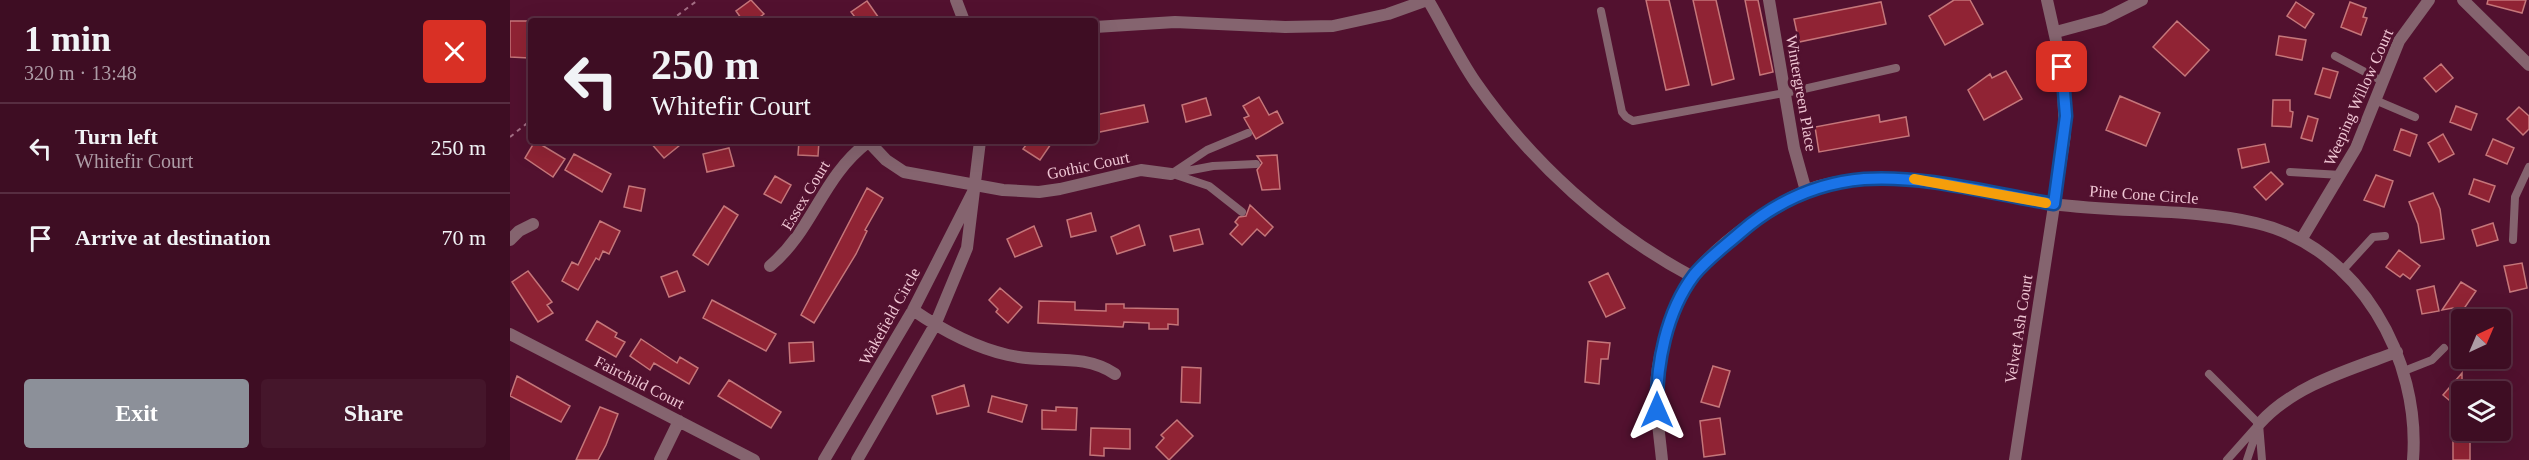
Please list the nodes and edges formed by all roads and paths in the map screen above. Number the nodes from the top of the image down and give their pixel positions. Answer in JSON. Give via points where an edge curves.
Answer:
{"nodes":[{"id":1,"x":698,"y":0,"type":"edge"},
{"id":2,"x":956,"y":0,"type":"edge"},
{"id":3,"x":1427,"y":0,"type":"edge"},
{"id":4,"x":1769,"y":0,"type":"edge"},
{"id":5,"x":2047,"y":0,"type":"edge"},
{"id":6,"x":2142,"y":0,"type":"edge"},
{"id":7,"x":2429,"y":0,"type":"edge"},
{"id":8,"x":2463,"y":0,"type":"edge"},
{"id":9,"x":1601,"y":12,"type":"dead end"},
{"id":10,"x":674,"y":18,"type":"edge"},
{"id":11,"x":963,"y":18,"type":"edge"},
{"id":12,"x":1098,"y":27,"type":"edge"},
{"id":13,"x":2056,"y":32,"type":"junction"},
{"id":14,"x":2335,"y":56,"type":"dead end"},
{"id":15,"x":2529,"y":65,"type":"edge"},
{"id":16,"x":1896,"y":68,"type":"dead end"},
{"id":17,"x":2382,"y":81,"type":"junction"},
{"id":18,"x":1784,"y":92,"type":"junction"},
{"id":19,"x":2375,"y":100,"type":"junction"},
{"id":20,"x":2415,"y":117,"type":"dead end"},
{"id":21,"x":528,"y":122,"type":"edge"},
{"id":22,"x":1248,"y":133,"type":"dead end"},
{"id":23,"x":510,"y":137,"type":"edge"},
{"id":24,"x":866,"y":144,"type":"edge"},
{"id":25,"x":870,"y":144,"type":"edge"},
{"id":26,"x":980,"y":144,"type":"edge"},
{"id":27,"x":1256,"y":164,"type":"dead end"},
{"id":28,"x":2529,"y":167,"type":"edge"},
{"id":29,"x":2290,"y":172,"type":"dead end"},
{"id":30,"x":1171,"y":174,"type":"junction"},
{"id":31,"x":2341,"y":175,"type":"junction"},
{"id":32,"x":976,"y":186,"type":"junction"},
{"id":33,"x":1806,"y":190,"type":"junction"},
{"id":34,"x":2054,"y":204,"type":"junction"},
{"id":35,"x":1242,"y":212,"type":"dead end"},
{"id":36,"x":533,"y":224,"type":"dead end"},
{"id":37,"x":2385,"y":236,"type":"dead end"},
{"id":38,"x":510,"y":240,"type":"edge"},
{"id":39,"x":2301,"y":240,"type":"junction"},
{"id":40,"x":2513,"y":240,"type":"dead end"},
{"id":41,"x":770,"y":266,"type":"dead end"},
{"id":42,"x":2341,"y":272,"type":"junction"},
{"id":43,"x":1693,"y":277,"type":"junction"},
{"id":44,"x":913,"y":310,"type":"junction"},
{"id":45,"x":935,"y":325,"type":"junction"},
{"id":46,"x":510,"y":334,"type":"edge"},
{"id":47,"x":2444,"y":348,"type":"dead end"},
{"id":48,"x":2397,"y":352,"type":"junction"},
{"id":49,"x":2404,"y":371,"type":"junction"},
{"id":50,"x":1115,"y":374,"type":"dead end"},
{"id":51,"x":2209,"y":374,"type":"dead end"},
{"id":52,"x":679,"y":421,"type":"junction"},
{"id":53,"x":2259,"y":424,"type":"junction"},
{"id":54,"x":660,"y":460,"type":"edge"},
{"id":55,"x":754,"y":460,"type":"edge"},
{"id":56,"x":824,"y":460,"type":"edge"},
{"id":57,"x":857,"y":460,"type":"edge"},
{"id":58,"x":1662,"y":460,"type":"edge"},
{"id":59,"x":2015,"y":460,"type":"edge"},
{"id":60,"x":2227,"y":460,"type":"edge"},
{"id":61,"x":2247,"y":460,"type":"edge"},
{"id":62,"x":2262,"y":460,"type":"edge"},
{"id":63,"x":2413,"y":460,"type":"edge"}],
"edges":[{"from":1,"to":10,"type":"path"},
{"from":2,"to":11,"type":"street"},
{"from":3,"to":12,"type":"street","via":[[1388,14],[1333,26],[1175,22]]},
{"from":3,"to":43,"type":"street","via":[[1475,82],[1532,152],[1605,219]]},
{"from":4,"to":18,"type":"street","name":"Wintergreen Place"},
{"from":5,"to":13,"type":"street","name":"Velvet Ash Court"},
{"from":6,"to":13,"type":"street","via":[[2104,19]]},
{"from":7,"to":17,"type":"street","name":"Weeping Willow Court","via":[[2399,41]]},
{"from":8,"to":15,"type":"street"},
{"from":9,"to":18,"type":"lane","via":[[1622,111],[1633,121]]},
{"from":13,"to":34,"type":"street","name":"Velvet Ash Court","via":[[2066,116]]},
{"from":14,"to":17,"type":"lane"},
{"from":16,"to":18,"type":"lane"},
{"from":17,"to":19,"type":"street","name":"Weeping Willow Court"},
{"from":18,"to":33,"type":"street","name":"Wintergreen Place"},
{"from":19,"to":20,"type":"lane"},
{"from":19,"to":31,"type":"street","name":"Weeping Willow Court"},
{"from":21,"to":23,"type":"path"},
{"from":22,"to":30,"type":"lane","via":[[1207,150]]},
{"from":24,"to":41,"type":"street","name":"Essex Court","via":[[841,166],[795,243]]},
{"from":25,"to":32,"type":"street","name":"Gothic Court","via":[[904,172]]},
{"from":26,"to":32,"type":"street","name":"Wakefield Circle"},
{"from":27,"to":30,"type":"lane","via":[[1213,166]]},
{"from":28,"to":40,"type":"lane","via":[[2515,197]]},
{"from":29,"to":31,"type":"lane"},
{"from":30,"to":32,"type":"street","name":"Gothic Court","via":[[1127,172],[1039,192]]},
{"from":30,"to":35,"type":"lane","via":[[1209,186]]},
{"from":31,"to":39,"type":"street","name":"Weeping Willow Court"},
{"from":32,"to":44,"type":"street","name":"Wakefield Circle"},
{"from":32,"to":45,"type":"street","name":"Wakefield Circle","via":[[967,248]]},
{"from":33,"to":34,"type":"street","name":"Pine Cone Circle","via":[[1863,179],[1906,179]]},
{"from":33,"to":43,"type":"street","name":"Pine Cone Circle","via":[[1757,219]]},
{"from":34,"to":39,"type":"street","name":"Pine Cone Circle","via":[[2235,219]]},
{"from":34,"to":59,"type":"street","name":"Velvet Ash Court"},
{"from":36,"to":38,"type":"street"},
{"from":37,"to":42,"type":"lane","via":[[2373,237]]},
{"from":39,"to":42,"type":"street","name":"Pine Cone Circle"},
{"from":42,"to":48,"type":"street","name":"Pine Cone Circle","via":[[2380,317]]},
{"from":43,"to":58,"type":"street","name":"Pine Cone Circle","via":[[1671,322],[1658,367]]},
{"from":44,"to":45,"type":"street"},
{"from":44,"to":56,"type":"street","name":"Wakefield Circle"},
{"from":45,"to":50,"type":"street","via":[[991,351],[1010,356],[1083,360],[1101,364]]},
{"from":45,"to":57,"type":"street","name":"Wakefield Circle"},
{"from":46,"to":52,"type":"street","name":"Fairchild Court"},
{"from":47,"to":49,"type":"lane","via":[[2432,360]]},
{"from":48,"to":49,"type":"street","name":"Pine Cone Circle"},
{"from":48,"to":53,"type":"street","via":[[2292,395]]},
{"from":49,"to":63,"type":"street","name":"Pine Cone Circle","via":[[2413,414]]},
{"from":51,"to":53,"type":"lane"},
{"from":52,"to":54,"type":"street"},
{"from":52,"to":55,"type":"street","name":"Fairchild Court"},
{"from":53,"to":60,"type":"lane"},
{"from":53,"to":61,"type":"lane"},
{"from":53,"to":62,"type":"lane"}]}
